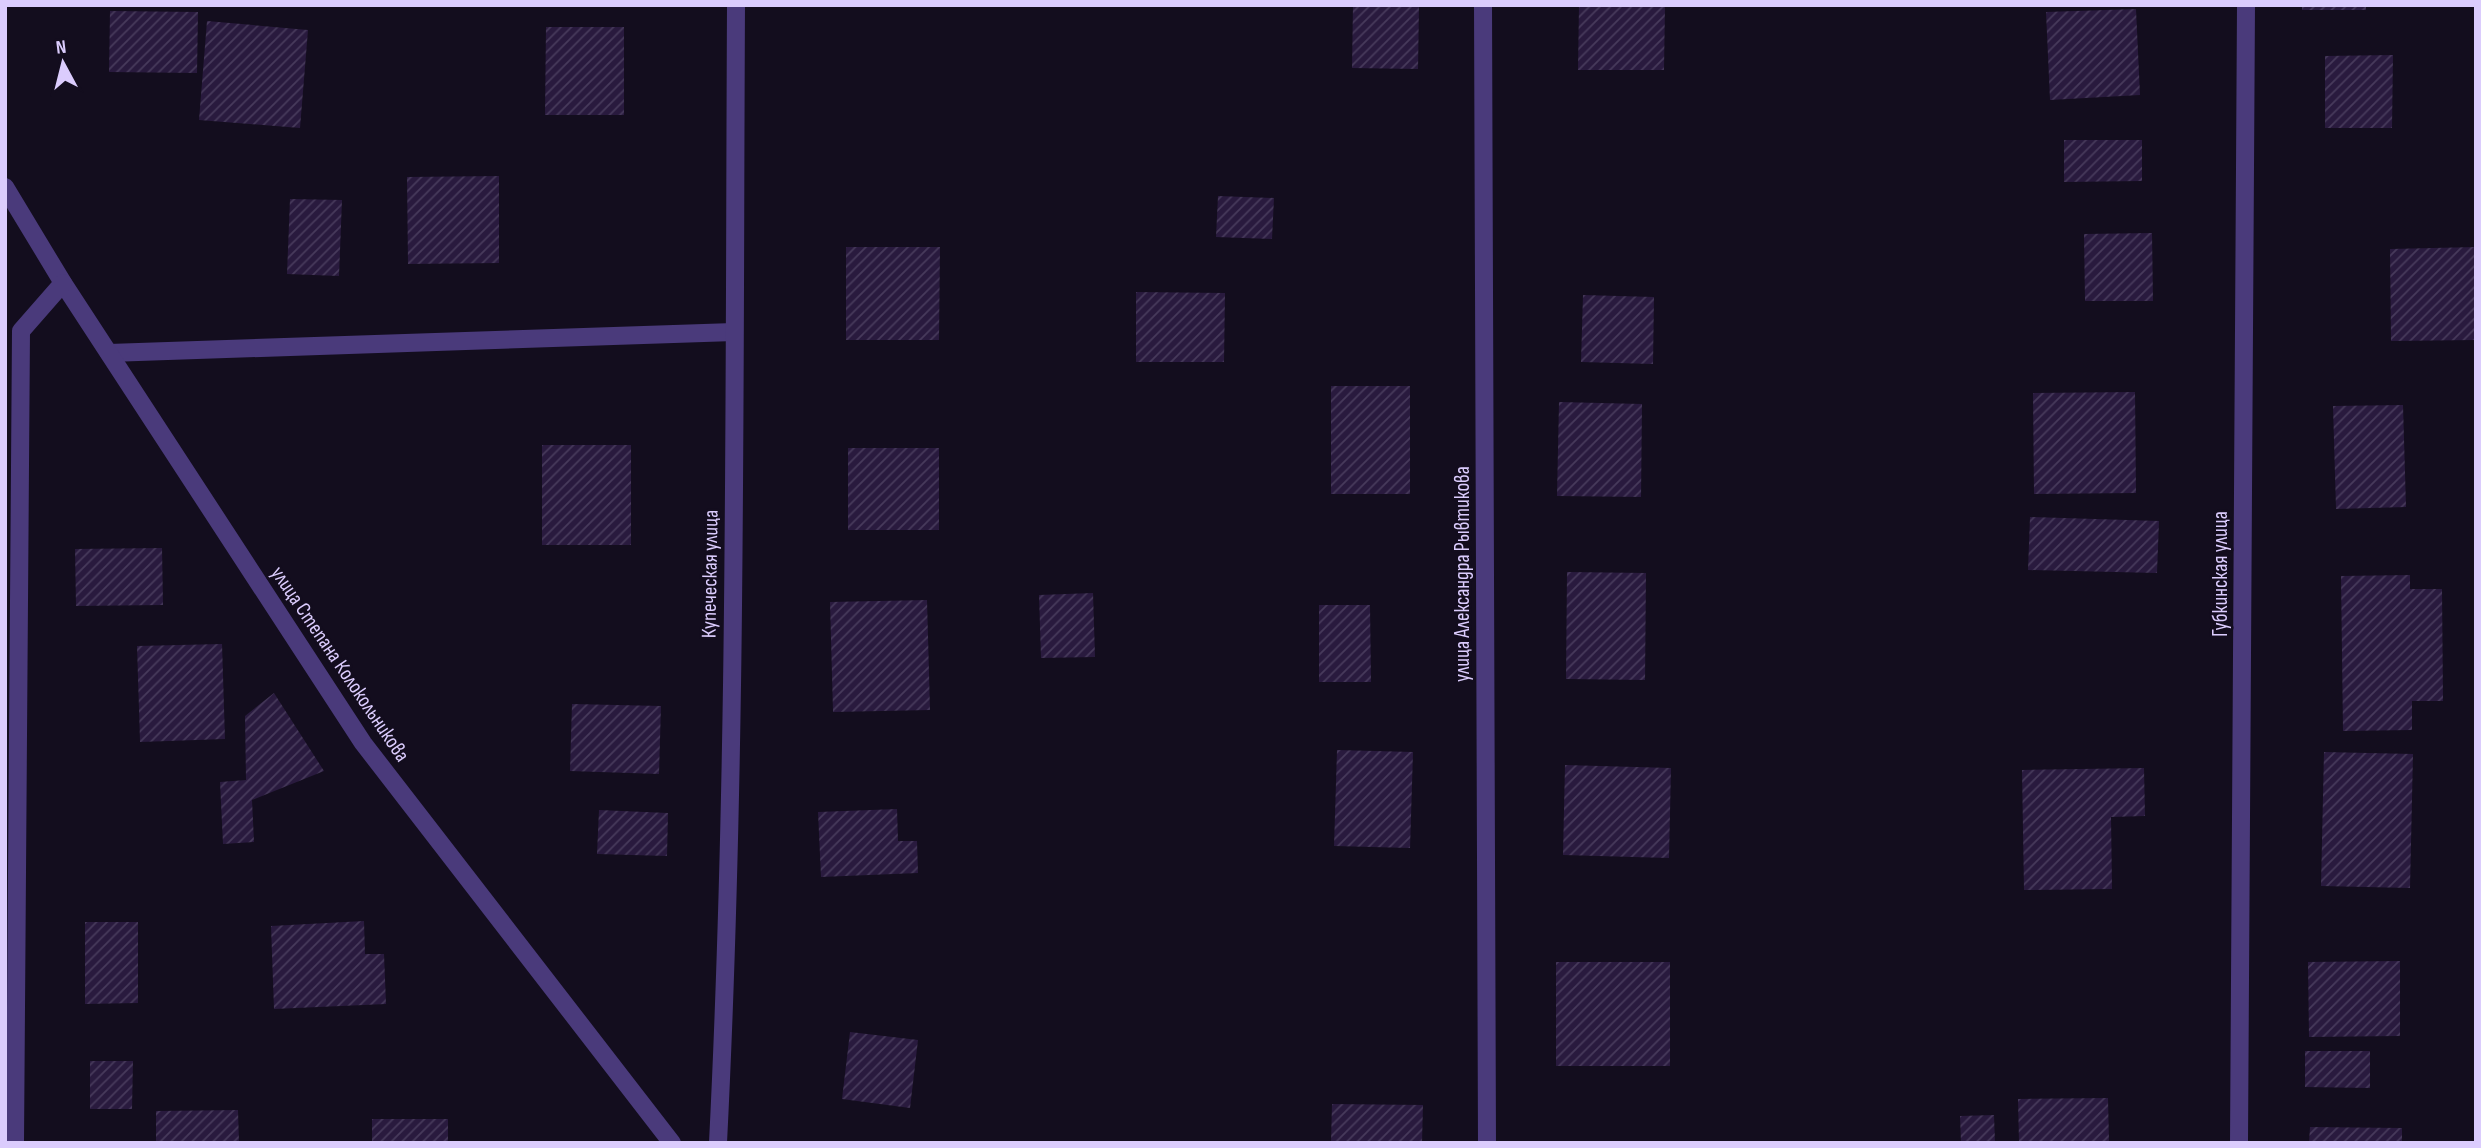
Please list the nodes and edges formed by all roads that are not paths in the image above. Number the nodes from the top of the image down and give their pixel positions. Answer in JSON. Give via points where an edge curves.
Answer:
{"nodes":[{"id":1,"x":736,"y":5,"type":"edge"},
{"id":2,"x":1483,"y":5,"type":"edge"},
{"id":3,"x":2246,"y":5,"type":"edge"},
{"id":4,"x":5,"y":187,"type":"edge"},
{"id":5,"x":63,"y":283,"type":"junction"},
{"id":6,"x":734,"y":332,"type":"junction"},
{"id":7,"x":109,"y":353,"type":"junction"},
{"id":8,"x":15,"y":1143,"type":"edge"},
{"id":9,"x":672,"y":1143,"type":"edge"},
{"id":10,"x":719,"y":1143,"type":"edge"},
{"id":11,"x":1487,"y":1143,"type":"edge"},
{"id":12,"x":2239,"y":1143,"type":"edge"}],
"edges":[{"from":1,"to":6,"type":"street","name":"Купеческая улица"},
{"from":2,"to":11,"type":"street","name":"улица Александра Рывтикова"},
{"from":3,"to":12,"type":"street","name":"Губкинская улица"},
{"from":4,"to":5,"type":"street","name":"улица Степана Колокольникова"},
{"from":5,"to":7,"type":"street","name":"улица Степана Колокольникова"},
{"from":5,"to":8,"type":"street","via":[[21,331]]},
{"from":6,"to":7,"type":"street"},
{"from":6,"to":10,"type":"street","name":"Купеческая улица","via":[[727,957]]},
{"from":7,"to":9,"type":"street","name":"улица Степана Колокольникова","via":[[363,743]]}]}
